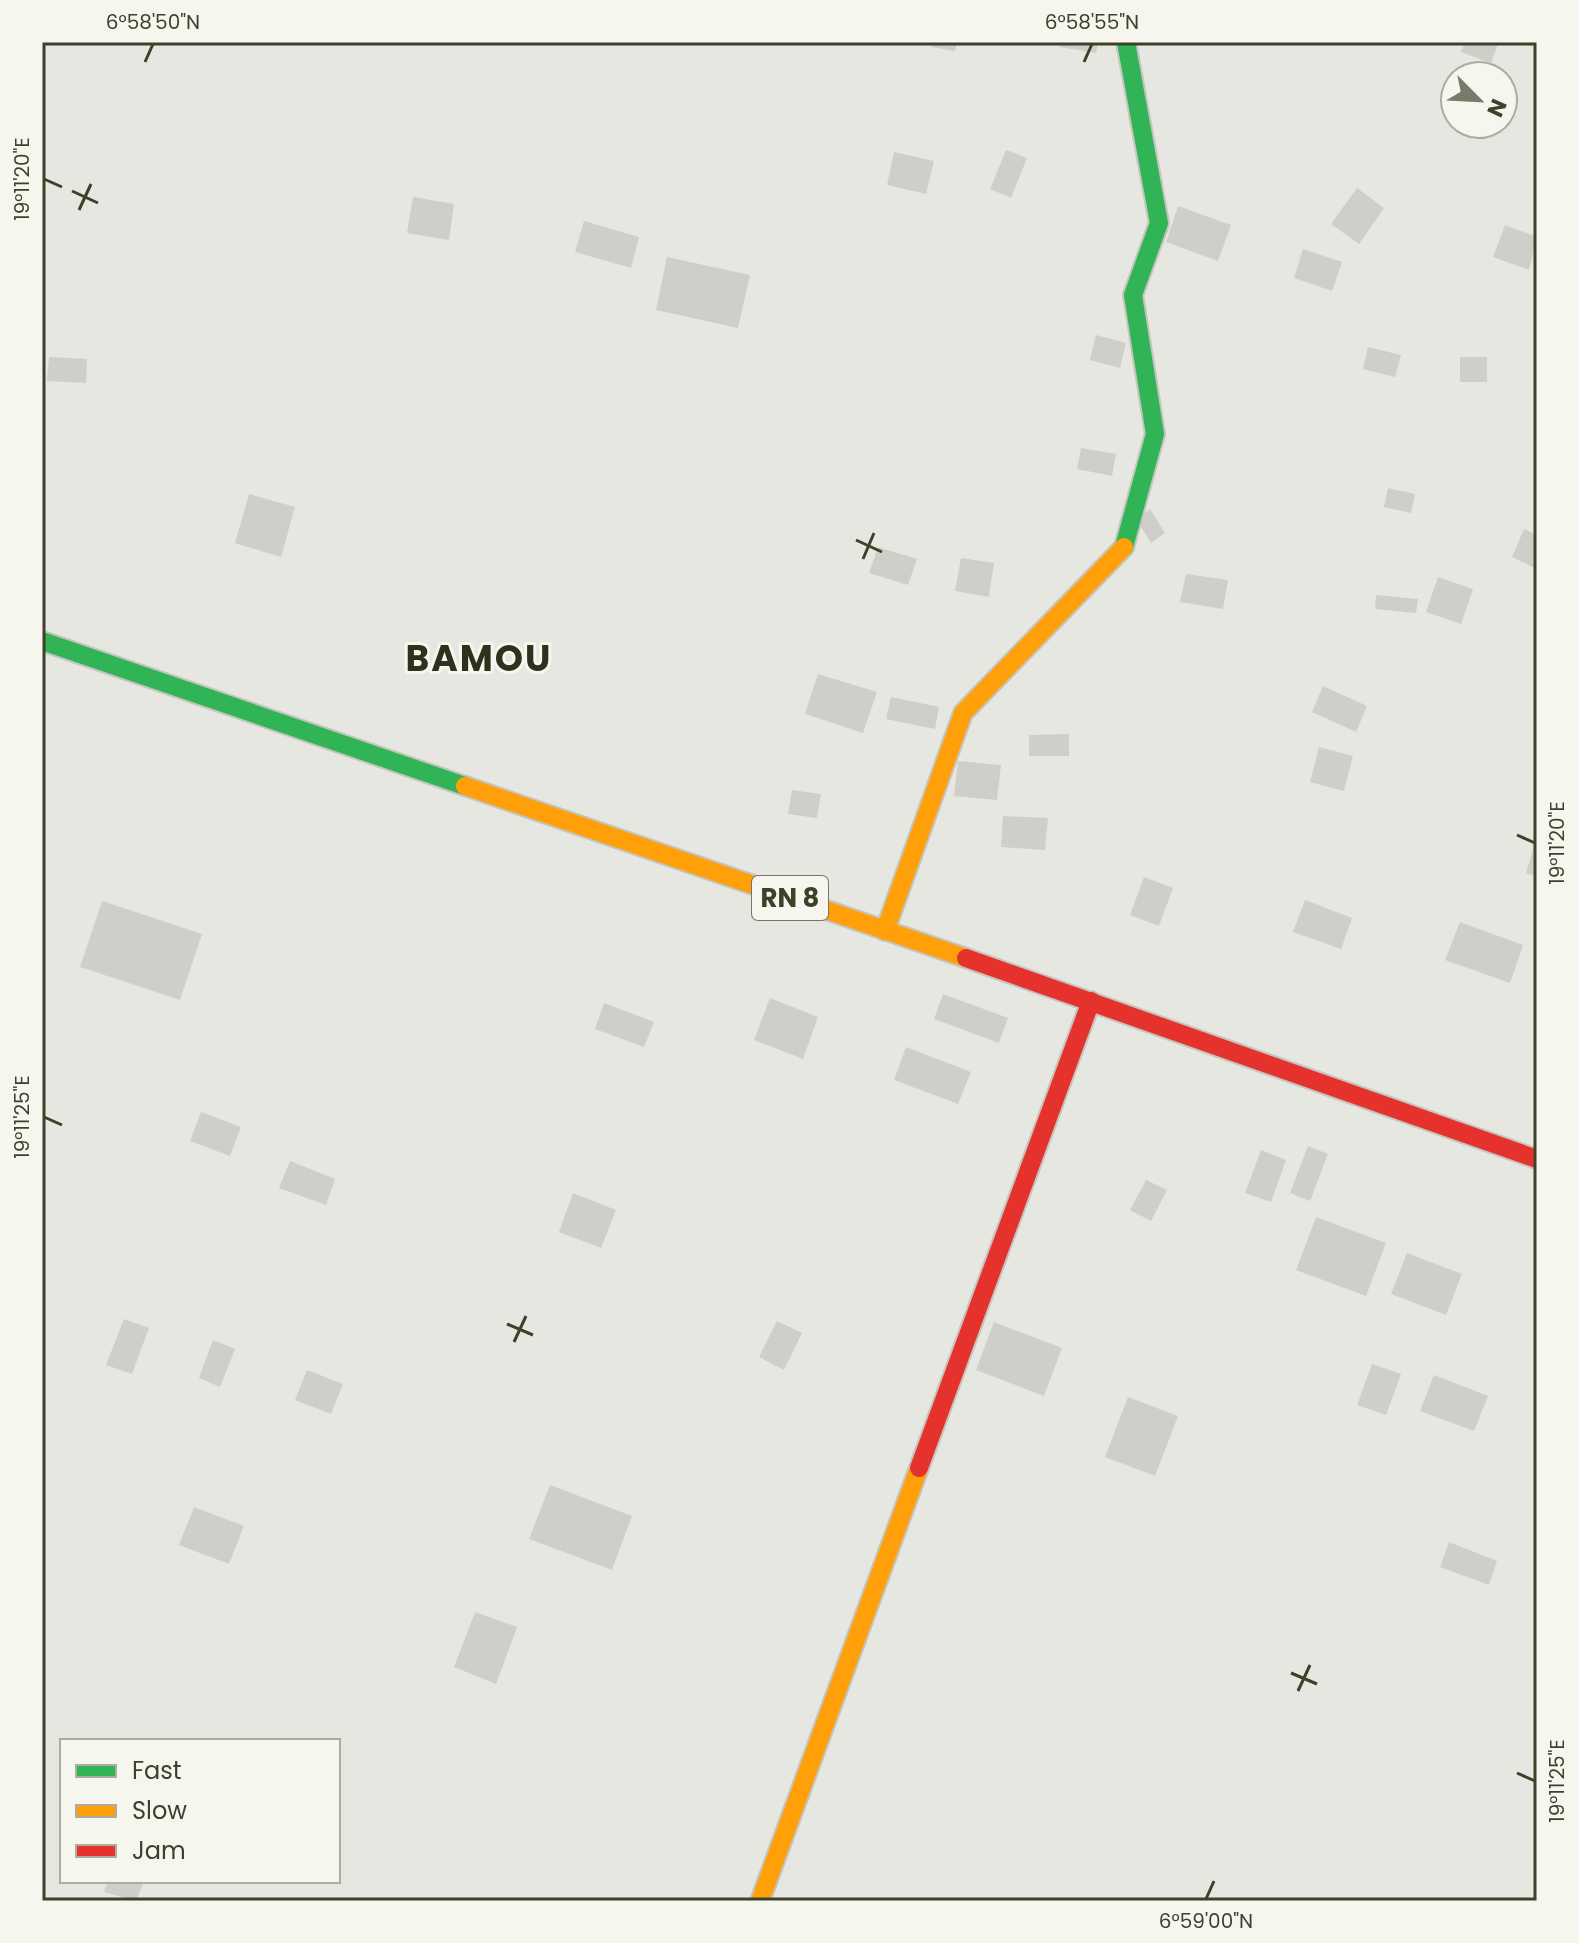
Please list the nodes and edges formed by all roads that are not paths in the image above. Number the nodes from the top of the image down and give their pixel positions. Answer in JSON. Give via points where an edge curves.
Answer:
{"nodes":[{"id":1,"x":1126,"y":42,"type":"edge"},
{"id":2,"x":42,"y":641,"type":"edge"},
{"id":3,"x":885,"y":931,"type":"junction"},
{"id":4,"x":1091,"y":1001,"type":"junction"},
{"id":5,"x":1537,"y":1159,"type":"edge"},
{"id":6,"x":760,"y":1901,"type":"edge"}],
"edges":[{"from":1,"to":3,"type":"street","via":[[1159,223],[1133,295],[1155,434],[1123,550],[963,713]]},
{"from":2,"to":3,"type":"street","number":"RN 8"},
{"from":3,"to":4,"type":"street","number":"RN 8"},
{"from":4,"to":5,"type":"street","number":"RN 8"},
{"from":4,"to":6,"type":"street"}]}
